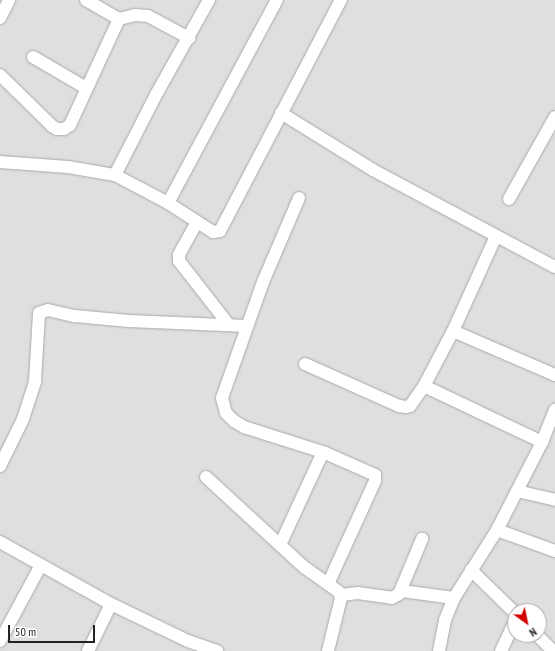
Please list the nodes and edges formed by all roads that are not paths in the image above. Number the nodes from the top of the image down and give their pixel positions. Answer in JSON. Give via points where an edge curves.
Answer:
{"nodes":[{"id":1,"x":9,"y":0,"type":"edge"},
{"id":2,"x":86,"y":0,"type":"edge"},
{"id":3,"x":210,"y":0,"type":"edge"},
{"id":4,"x":277,"y":0,"type":"edge"},
{"id":5,"x":341,"y":0,"type":"edge"},
{"id":6,"x":0,"y":18,"type":"edge"},
{"id":7,"x":119,"y":19,"type":"junction"},
{"id":8,"x":189,"y":38,"type":"junction"},
{"id":9,"x":33,"y":57,"type":"dead end"},
{"id":10,"x":0,"y":75,"type":"edge"},
{"id":11,"x":86,"y":88,"type":"junction"},
{"id":12,"x":280,"y":113,"type":"junction"},
{"id":13,"x":555,"y":117,"type":"edge"},
{"id":14,"x":0,"y":162,"type":"edge"},
{"id":15,"x":115,"y":175,"type":"junction"},
{"id":16,"x":299,"y":198,"type":"dead end"},
{"id":17,"x":510,"y":199,"type":"dead end"},
{"id":18,"x":168,"y":204,"type":"junction"},
{"id":19,"x":197,"y":222,"type":"junction"},
{"id":20,"x":496,"y":236,"type":"junction"},
{"id":21,"x":555,"y":267,"type":"edge"},
{"id":22,"x":229,"y":325,"type":"junction"},
{"id":23,"x":247,"y":326,"type":"junction"},
{"id":24,"x":453,"y":331,"type":"junction"},
{"id":25,"x":305,"y":364,"type":"dead end"},
{"id":26,"x":555,"y":374,"type":"edge"},
{"id":27,"x":424,"y":386,"type":"junction"},
{"id":28,"x":555,"y":410,"type":"edge"},
{"id":29,"x":542,"y":442,"type":"junction"},
{"id":30,"x":323,"y":452,"type":"junction"},
{"id":31,"x":0,"y":466,"type":"edge"},
{"id":32,"x":206,"y":477,"type":"dead end"},
{"id":33,"x":517,"y":491,"type":"junction"},
{"id":34,"x":555,"y":500,"type":"edge"},
{"id":35,"x":497,"y":530,"type":"junction"},
{"id":36,"x":422,"y":539,"type":"dead end"},
{"id":37,"x":0,"y":542,"type":"edge"},
{"id":38,"x":280,"y":545,"type":"junction"},
{"id":39,"x":555,"y":551,"type":"edge"},
{"id":40,"x":41,"y":565,"type":"junction"},
{"id":41,"x":471,"y":570,"type":"junction"},
{"id":42,"x":328,"y":584,"type":"junction"},
{"id":43,"x":402,"y":591,"type":"junction"},
{"id":44,"x":341,"y":595,"type":"junction"},
{"id":45,"x":454,"y":598,"type":"junction"},
{"id":46,"x":111,"y":604,"type":"junction"},
{"id":47,"x":507,"y":605,"type":"edge"},
{"id":48,"x":2,"y":633,"type":"edge"},
{"id":49,"x":507,"y":638,"type":"edge"},
{"id":50,"x":546,"y":643,"type":"edge"},
{"id":51,"x":185,"y":646,"type":"edge"},
{"id":52,"x":88,"y":651,"type":"edge"},
{"id":53,"x":217,"y":651,"type":"edge"},
{"id":54,"x":328,"y":651,"type":"edge"},
{"id":55,"x":439,"y":651,"type":"edge"},
{"id":56,"x":501,"y":651,"type":"edge"},
{"id":57,"x":554,"y":651,"type":"edge"}],
"edges":[{"from":1,"to":6,"type":"street"},
{"from":2,"to":7,"type":"street"},
{"from":3,"to":8,"type":"street"},
{"from":4,"to":18,"type":"street"},
{"from":5,"to":12,"type":"street"},
{"from":7,"to":8,"type":"street","via":[[135,15],[148,16]]},
{"from":7,"to":11,"type":"street"},
{"from":8,"to":15,"type":"street","via":[[157,93]]},
{"from":9,"to":11,"type":"street"},
{"from":10,"to":11,"type":"street","via":[[52,126],[61,130],[70,125]]},
{"from":12,"to":19,"type":"street","via":[[224,228],[213,232]]},
{"from":12,"to":20,"type":"street","via":[[373,170]]},
{"from":13,"to":17,"type":"street"},
{"from":14,"to":15,"type":"street","via":[[68,167]]},
{"from":15,"to":18,"type":"street"},
{"from":16,"to":23,"type":"street"},
{"from":18,"to":19,"type":"street"},
{"from":19,"to":22,"type":"street","via":[[179,255],[179,261]]},
{"from":20,"to":21,"type":"street"},
{"from":20,"to":24,"type":"street"},
{"from":22,"to":23,"type":"street"},
{"from":22,"to":31,"type":"street","via":[[129,321],[75,316],[48,310],[39,313],[35,381],[23,419]]},
{"from":23,"to":30,"type":"street","via":[[222,398],[226,413],[244,427]]},
{"from":24,"to":26,"type":"street"},
{"from":24,"to":27,"type":"street"},
{"from":25,"to":27,"type":"street","via":[[406,407],[413,403]]},
{"from":27,"to":29,"type":"street"},
{"from":28,"to":29,"type":"street"},
{"from":29,"to":33,"type":"street"},
{"from":30,"to":38,"type":"street"},
{"from":30,"to":42,"type":"street","via":[[373,473],[376,478]]},
{"from":32,"to":38,"type":"street"},
{"from":33,"to":34,"type":"street"},
{"from":33,"to":35,"type":"street"},
{"from":35,"to":39,"type":"street"},
{"from":35,"to":41,"type":"street"},
{"from":36,"to":43,"type":"street"},
{"from":37,"to":40,"type":"street"},
{"from":38,"to":42,"type":"street"},
{"from":40,"to":46,"type":"street"},
{"from":40,"to":48,"type":"street"},
{"from":41,"to":45,"type":"street"},
{"from":41,"to":47,"type":"street"},
{"from":42,"to":44,"type":"street"},
{"from":43,"to":44,"type":"street","via":[[392,598],[358,593]]},
{"from":43,"to":45,"type":"street"},
{"from":44,"to":54,"type":"street"},
{"from":45,"to":55,"type":"street","via":[[445,620]]},
{"from":46,"to":51,"type":"street"},
{"from":46,"to":52,"type":"street"},
{"from":49,"to":56,"type":"street"},
{"from":50,"to":57,"type":"street"},
{"from":51,"to":53,"type":"street"}]}
